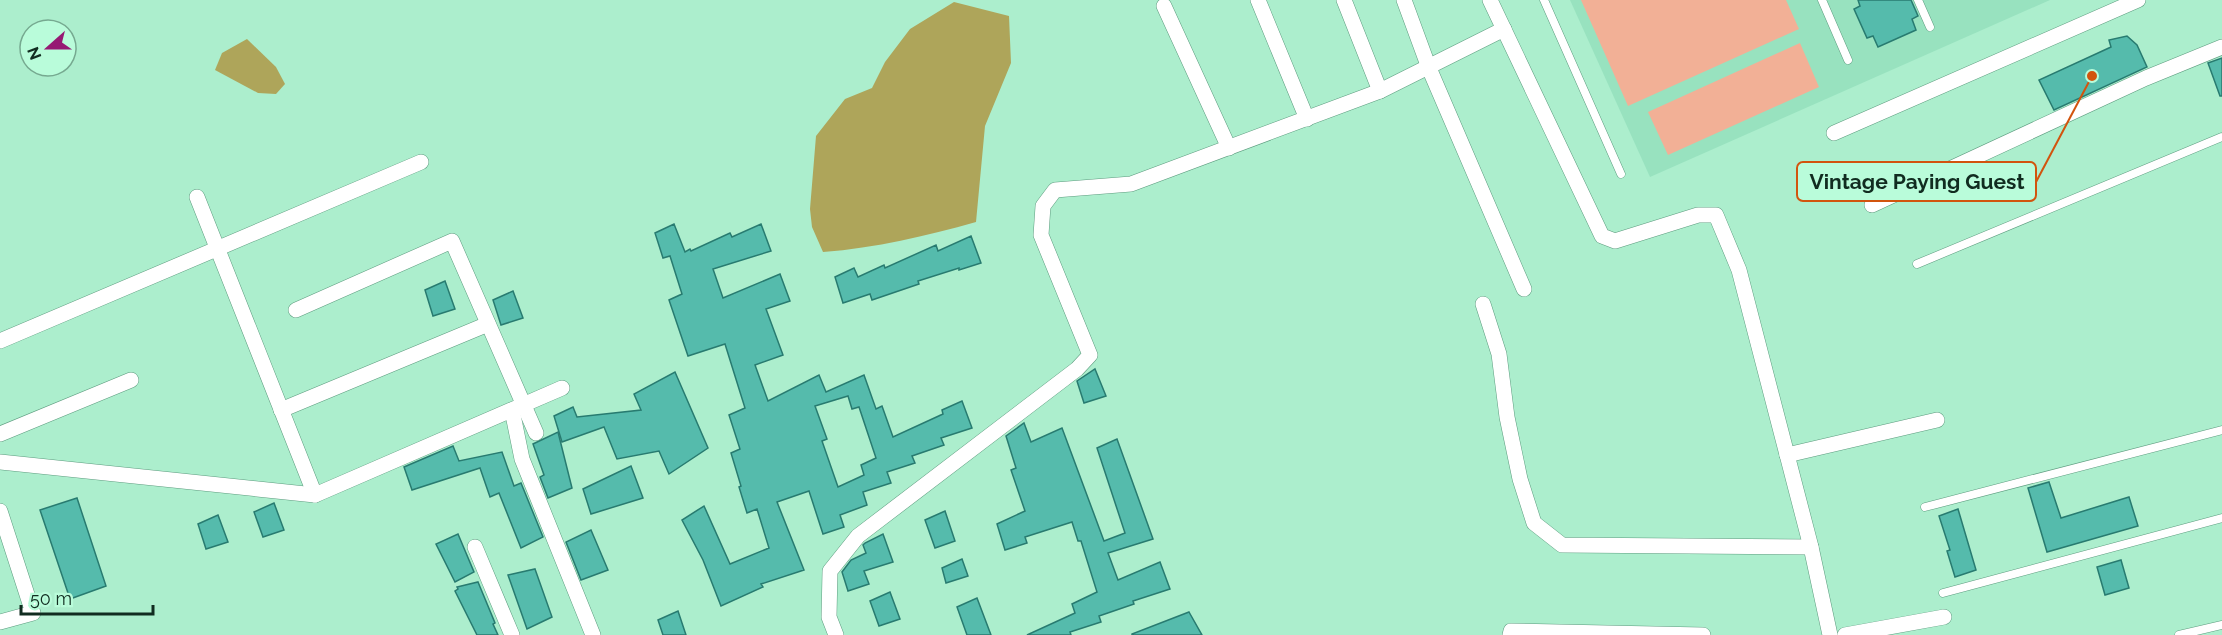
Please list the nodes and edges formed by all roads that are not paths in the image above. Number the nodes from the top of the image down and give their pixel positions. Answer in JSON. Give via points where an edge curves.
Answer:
{"nodes":[{"id":1,"x":1258,"y":0,"type":"edge"},
{"id":2,"x":1344,"y":0,"type":"edge"},
{"id":3,"x":1404,"y":0,"type":"edge"},
{"id":4,"x":1491,"y":0,"type":"edge"},
{"id":5,"x":1544,"y":0,"type":"edge"},
{"id":6,"x":1822,"y":0,"type":"edge"},
{"id":7,"x":1918,"y":0,"type":"edge"},
{"id":8,"x":2138,"y":0,"type":"edge"},
{"id":9,"x":1164,"y":6,"type":"dead end"},
{"id":10,"x":1930,"y":27,"type":"dead end"},
{"id":11,"x":1504,"y":29,"type":"junction"},
{"id":12,"x":2222,"y":47,"type":"edge"},
{"id":13,"x":1848,"y":60,"type":"dead end"},
{"id":14,"x":1429,"y":68,"type":"junction"},
{"id":15,"x":1380,"y":91,"type":"junction"},
{"id":16,"x":1307,"y":119,"type":"junction"},
{"id":17,"x":1834,"y":134,"type":"dead end"},
{"id":18,"x":2222,"y":137,"type":"edge"},
{"id":19,"x":1229,"y":148,"type":"junction"},
{"id":20,"x":421,"y":162,"type":"dead end"},
{"id":21,"x":1621,"y":174,"type":"dead end"},
{"id":22,"x":197,"y":197,"type":"dead end"},
{"id":23,"x":1872,"y":205,"type":"dead end"},
{"id":24,"x":218,"y":249,"type":"junction"},
{"id":25,"x":1917,"y":264,"type":"dead end"},
{"id":26,"x":1524,"y":288,"type":"dead end"},
{"id":27,"x":1483,"y":304,"type":"dead end"},
{"id":28,"x":296,"y":310,"type":"dead end"},
{"id":29,"x":488,"y":324,"type":"junction"},
{"id":30,"x":0,"y":341,"type":"edge"},
{"id":31,"x":131,"y":380,"type":"dead end"},
{"id":32,"x":562,"y":388,"type":"dead end"},
{"id":33,"x":518,"y":407,"type":"junction"},
{"id":34,"x":281,"y":410,"type":"junction"},
{"id":35,"x":1937,"y":420,"type":"dead end"},
{"id":36,"x":2222,"y":430,"type":"edge"},
{"id":37,"x":536,"y":433,"type":"dead end"},
{"id":38,"x":0,"y":435,"type":"edge"},
{"id":39,"x":1787,"y":455,"type":"junction"},
{"id":40,"x":0,"y":462,"type":"edge"},
{"id":41,"x":315,"y":495,"type":"junction"},
{"id":42,"x":1925,"y":507,"type":"dead end"},
{"id":43,"x":0,"y":511,"type":"edge"},
{"id":44,"x":2222,"y":519,"type":"edge"},
{"id":45,"x":3,"y":527,"type":"edge"},
{"id":46,"x":475,"y":547,"type":"dead end"},
{"id":47,"x":1811,"y":547,"type":"junction"},
{"id":48,"x":1943,"y":593,"type":"dead end"},
{"id":49,"x":1944,"y":617,"type":"dead end"},
{"id":50,"x":0,"y":622,"type":"edge"},
{"id":51,"x":2222,"y":625,"type":"edge"},
{"id":52,"x":512,"y":635,"type":"edge"},
{"id":53,"x":593,"y":635,"type":"edge"},
{"id":54,"x":836,"y":635,"type":"edge"},
{"id":55,"x":1510,"y":635,"type":"edge"},
{"id":56,"x":1703,"y":635,"type":"edge"},
{"id":57,"x":1830,"y":635,"type":"edge"},
{"id":58,"x":1845,"y":635,"type":"edge"},
{"id":59,"x":2179,"y":635,"type":"edge"}],
"edges":[{"from":1,"to":16,"type":"street"},
{"from":2,"to":15,"type":"street"},
{"from":3,"to":14,"type":"street"},
{"from":4,"to":11,"type":"street"},
{"from":5,"to":21,"type":"lane"},
{"from":6,"to":13,"type":"lane"},
{"from":7,"to":10,"type":"lane"},
{"from":8,"to":17,"type":"street"},
{"from":9,"to":19,"type":"street"},
{"from":11,"to":14,"type":"street"},
{"from":11,"to":39,"type":"street","via":[[1602,236],[1615,241],[1698,214],[1716,215],[1739,270]]},
{"from":12,"to":23,"type":"street"},
{"from":14,"to":15,"type":"street"},
{"from":14,"to":26,"type":"street"},
{"from":15,"to":16,"type":"street"},
{"from":16,"to":19,"type":"street"},
{"from":18,"to":25,"type":"lane"},
{"from":19,"to":54,"type":"street","via":[[1131,184],[1054,190],[1043,207],[1041,235],[1090,354],[1077,369],[858,536],[830,571],[829,617]]},
{"from":20,"to":24,"type":"street"},
{"from":22,"to":24,"type":"street"},
{"from":24,"to":30,"type":"street"},
{"from":24,"to":34,"type":"street"},
{"from":27,"to":47,"type":"street","via":[[1498,354],[1520,479],[1534,523],[1562,545]]},
{"from":28,"to":29,"type":"street","via":[[452,241]]},
{"from":29,"to":33,"type":"street"},
{"from":29,"to":34,"type":"street"},
{"from":31,"to":38,"type":"street"},
{"from":32,"to":33,"type":"street"},
{"from":33,"to":37,"type":"street"},
{"from":33,"to":41,"type":"street"},
{"from":33,"to":53,"type":"street","via":[[522,459]]},
{"from":34,"to":41,"type":"street"},
{"from":35,"to":39,"type":"street"},
{"from":36,"to":42,"type":"lane"},
{"from":39,"to":47,"type":"street"},
{"from":40,"to":41,"type":"street"},
{"from":43,"to":45,"type":"street"},
{"from":44,"to":48,"type":"lane"},
{"from":45,"to":50,"type":"street","via":[[33,613]]},
{"from":46,"to":52,"type":"street"},
{"from":47,"to":57,"type":"street"},
{"from":49,"to":58,"type":"street"},
{"from":51,"to":59,"type":"lane"},
{"from":55,"to":56,"type":"street","via":[[1510,631]]}]}
